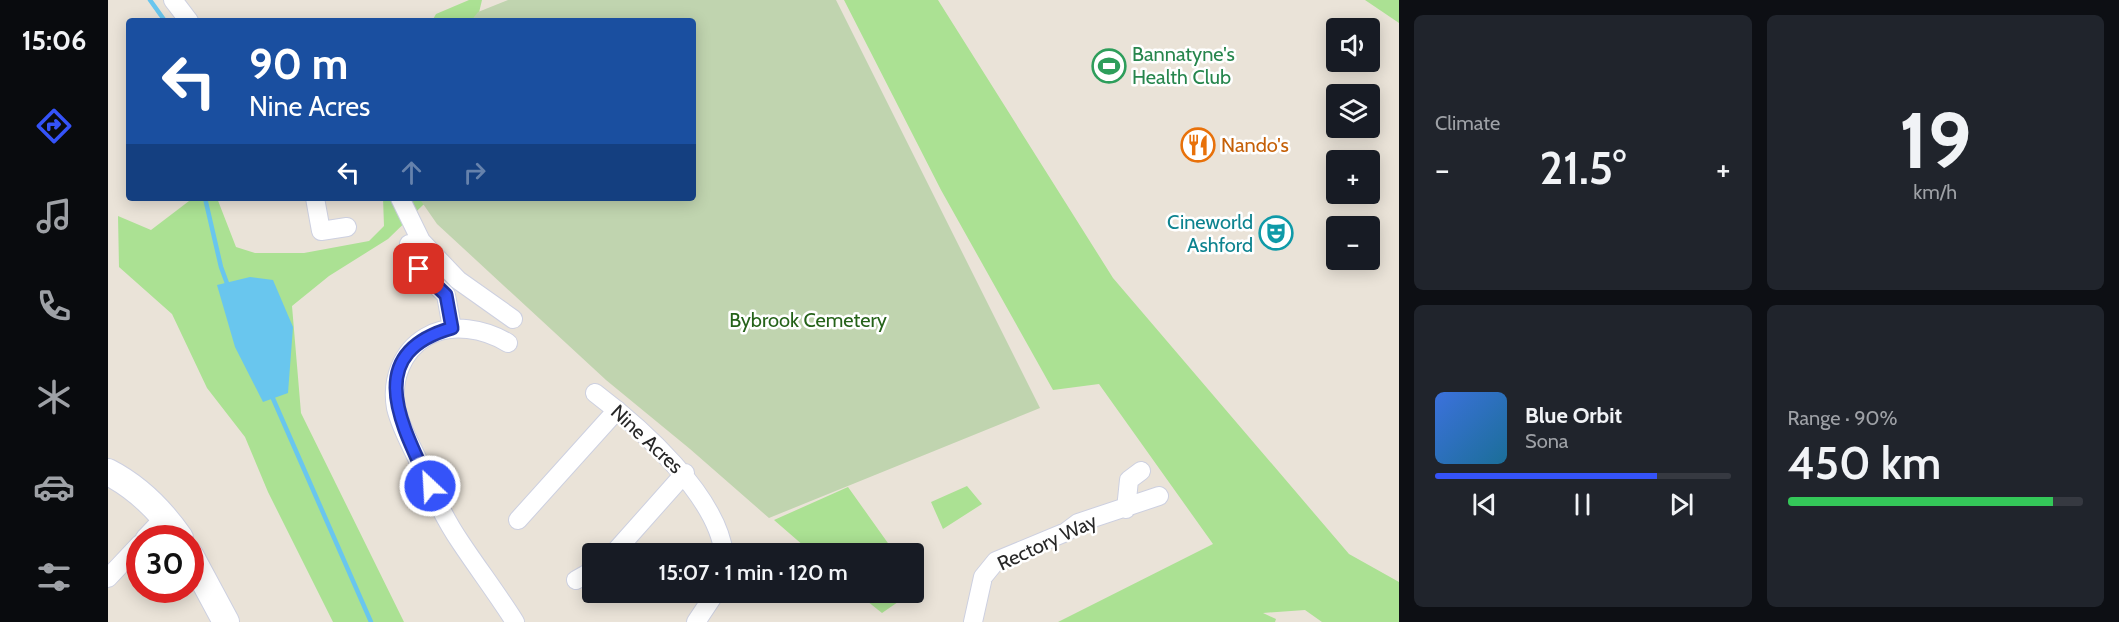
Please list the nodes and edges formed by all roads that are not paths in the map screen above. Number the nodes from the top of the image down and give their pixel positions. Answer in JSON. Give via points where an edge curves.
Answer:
{"nodes":[{"id":1,"x":173,"y":0,"type":"edge"},
{"id":2,"x":187,"y":18,"type":"edge"},
{"id":3,"x":316,"y":201,"type":"edge"},
{"id":4,"x":401,"y":201,"type":"edge"},
{"id":5,"x":346,"y":227,"type":"dead end"},
{"id":6,"x":409,"y":244,"type":"dead end"},
{"id":7,"x":513,"y":319,"type":"dead end"},
{"id":8,"x":452,"y":328,"type":"junction"},
{"id":9,"x":508,"y":343,"type":"dead end"},
{"id":10,"x":595,"y":393,"type":"dead end"},
{"id":11,"x":617,"y":410,"type":"junction"},
{"id":12,"x":1141,"y":471,"type":"dead end"},
{"id":13,"x":108,"y":472,"type":"edge"},
{"id":14,"x":685,"y":473,"type":"junction"},
{"id":15,"x":1159,"y":496,"type":"dead end"},
{"id":16,"x":1126,"y":509,"type":"junction"},
{"id":17,"x":165,"y":517,"type":"junction"},
{"id":18,"x":518,"y":520,"type":"dead end"},
{"id":19,"x":157,"y":525,"type":"edge"},
{"id":20,"x":171,"y":525,"type":"edge"},
{"id":21,"x":623,"y":543,"type":"edge"},
{"id":22,"x":721,"y":543,"type":"edge"},
{"id":23,"x":126,"y":559,"type":"edge"},
{"id":24,"x":582,"y":577,"type":"edge"},
{"id":25,"x":108,"y":578,"type":"edge"},
{"id":26,"x":576,"y":580,"type":"dead end"},
{"id":27,"x":204,"y":581,"type":"edge"},
{"id":28,"x":709,"y":603,"type":"edge"},
{"id":29,"x":226,"y":622,"type":"edge"},
{"id":30,"x":515,"y":622,"type":"edge"},
{"id":31,"x":696,"y":622,"type":"edge"},
{"id":32,"x":973,"y":622,"type":"edge"}],
"edges":[{"from":1,"to":2,"type":"street"},
{"from":3,"to":5,"type":"street","via":[[321,231]]},
{"from":4,"to":7,"type":"street","via":[[421,241],[458,280]]},
{"from":6,"to":8,"type":"street","via":[[419,269],[446,295]]},
{"from":8,"to":9,"type":"street","via":[[494,334]]},
{"from":8,"to":30,"type":"street","via":[[422,339],[401,364],[396,380],[396,406],[441,508]]},
{"from":10,"to":11,"type":"street","name":"Nine Acres"},
{"from":11,"to":14,"type":"street","name":"Nine Acres"},
{"from":11,"to":18,"type":"street"},
{"from":12,"to":16,"type":"street","via":[[1129,480]]},
{"from":13,"to":17,"type":"street","via":[[121,478]]},
{"from":14,"to":21,"type":"street"},
{"from":14,"to":22,"type":"street","name":"Nine Acres"},
{"from":15,"to":16,"type":"street","name":"Rectory Way"},
{"from":16,"to":32,"type":"street","name":"Rectory Way","via":[[1078,523],[1066,532],[996,561],[983,577]]},
{"from":17,"to":19,"type":"street"},
{"from":17,"to":20,"type":"street"},
{"from":23,"to":25,"type":"street"},
{"from":24,"to":26,"type":"street"},
{"from":27,"to":29,"type":"street"},
{"from":28,"to":31,"type":"street"}]}
